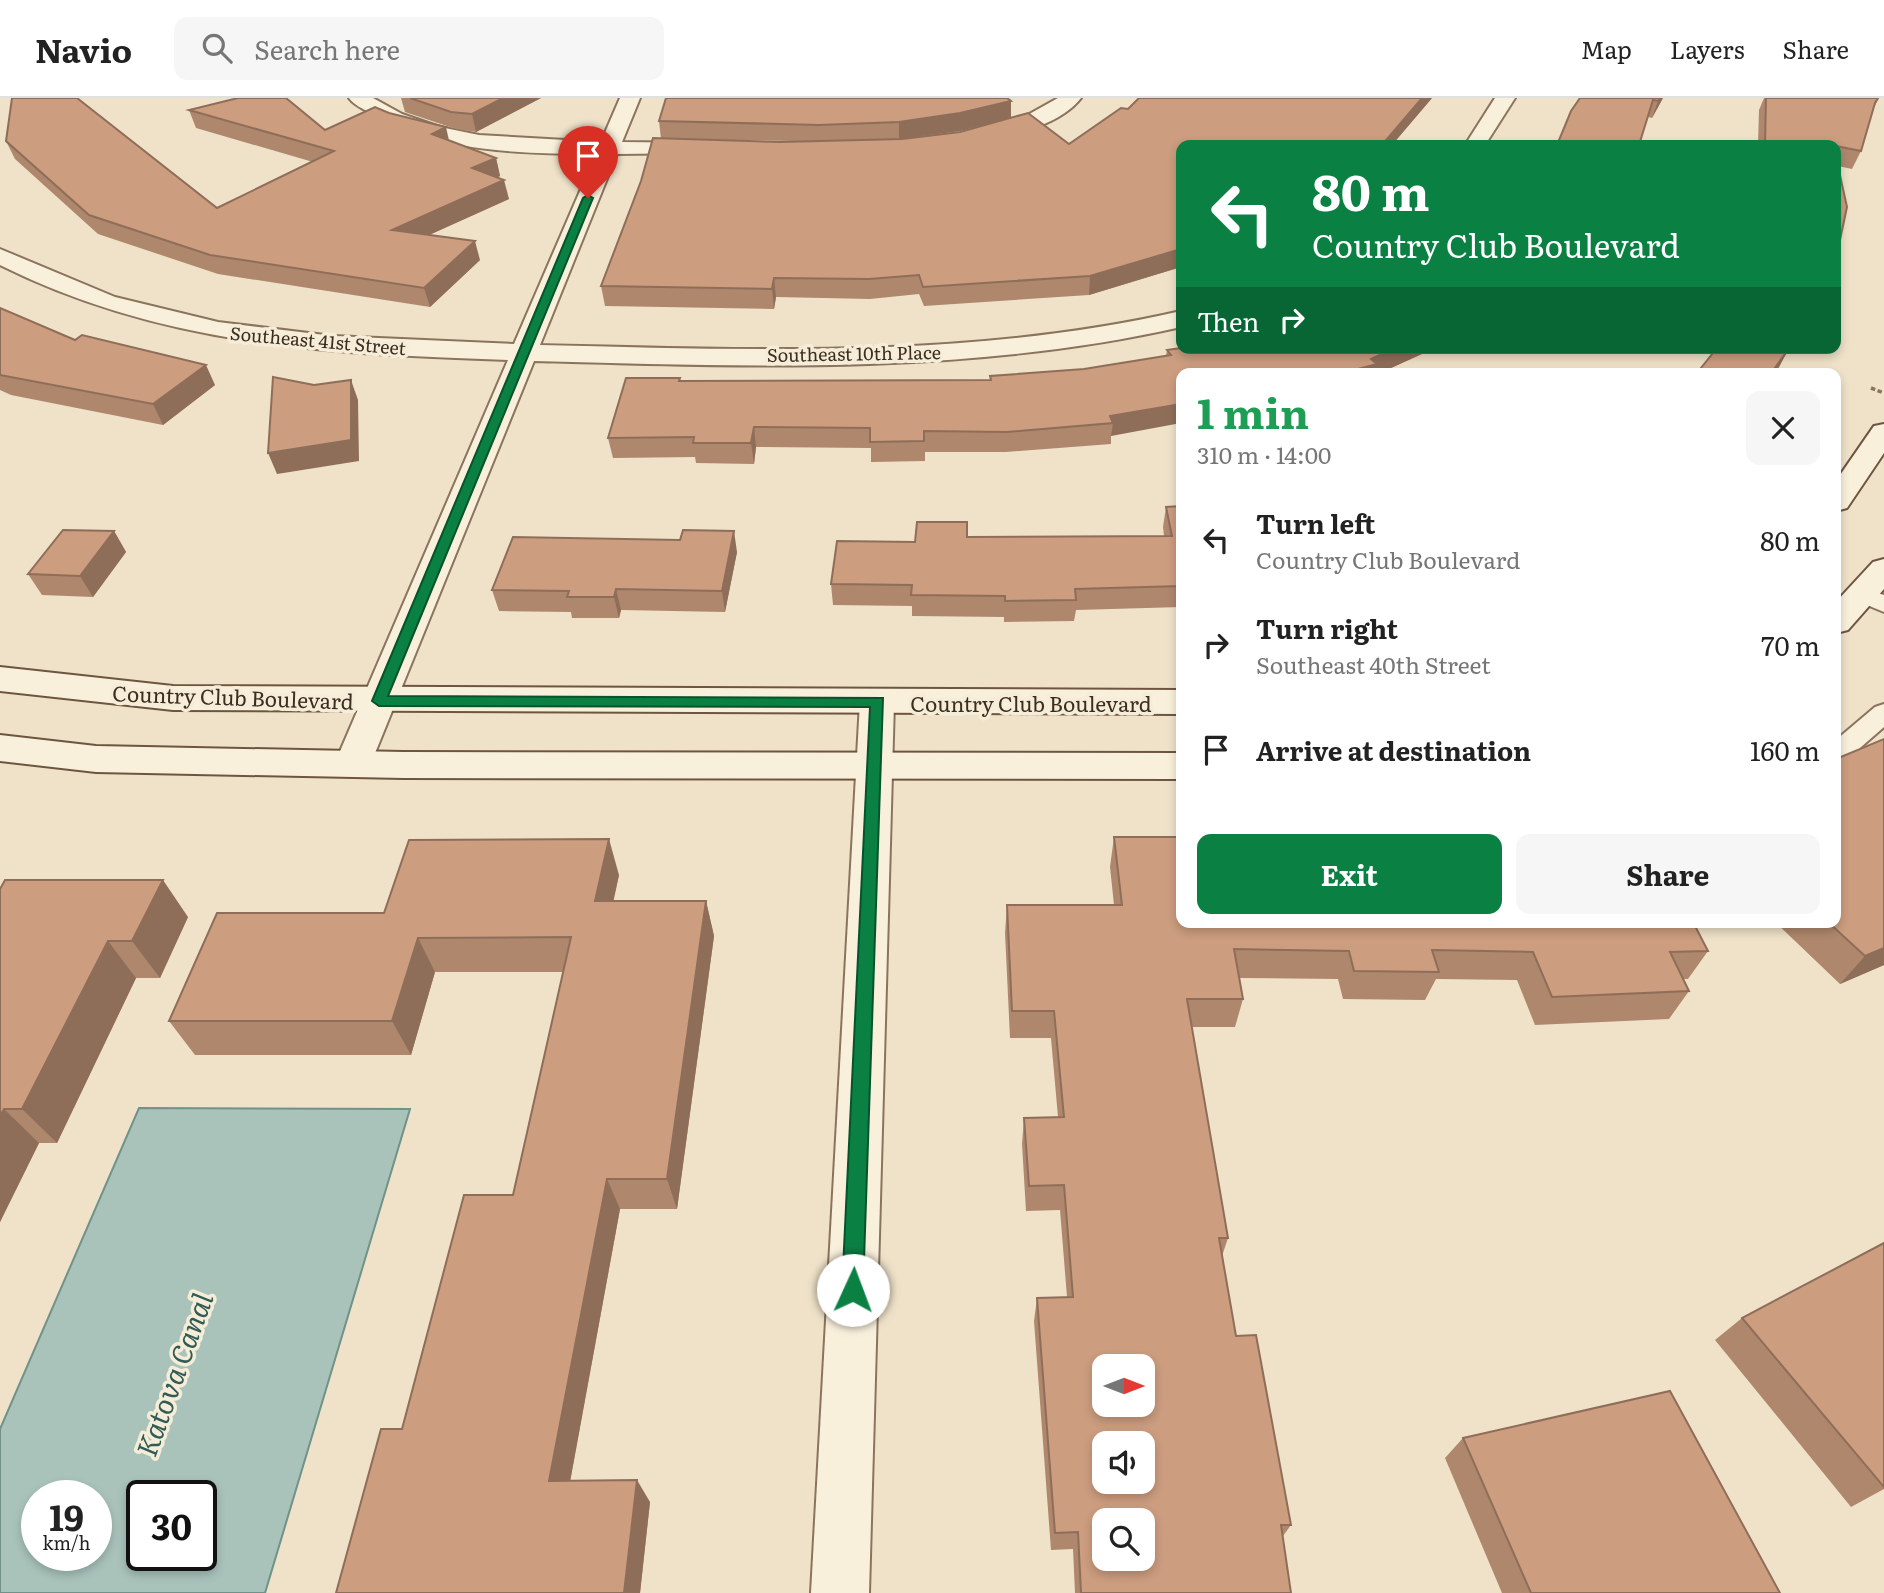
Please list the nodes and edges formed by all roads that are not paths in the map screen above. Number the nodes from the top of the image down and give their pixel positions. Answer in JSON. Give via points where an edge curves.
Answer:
{"nodes":[{"id":1,"x":359,"y":98,"type":"edge"},
{"id":2,"x":629,"y":98,"type":"edge"},
{"id":3,"x":1071,"y":98,"type":"edge"},
{"id":4,"x":1505,"y":98,"type":"edge"},
{"id":5,"x":966,"y":139,"type":"edge"},
{"id":6,"x":1478,"y":140,"type":"edge"},
{"id":7,"x":610,"y":146,"type":"junction"},
{"id":8,"x":720,"y":147,"type":"edge"},
{"id":9,"x":0,"y":256,"type":"edge"},
{"id":10,"x":1176,"y":320,"type":"edge"},
{"id":11,"x":524,"y":353,"type":"junction"},
{"id":12,"x":1884,"y":432,"type":"edge"},
{"id":13,"x":1841,"y":495,"type":"edge"},
{"id":14,"x":1884,"y":569,"type":"edge"},
{"id":15,"x":1874,"y":599,"type":"edge"},
{"id":16,"x":1841,"y":619,"type":"edge"},
{"id":17,"x":2,"y":683,"type":"edge"},
{"id":18,"x":379,"y":701,"type":"junction"},
{"id":19,"x":877,"y":702,"type":"junction"},
{"id":20,"x":1176,"y":702,"type":"edge"},
{"id":21,"x":1884,"y":713,"type":"edge"},
{"id":22,"x":0,"y":748,"type":"edge"},
{"id":23,"x":1841,"y":750,"type":"edge"},
{"id":24,"x":353,"y":764,"type":"junction"},
{"id":25,"x":874,"y":765,"type":"junction"},
{"id":26,"x":1176,"y":766,"type":"edge"},
{"id":27,"x":840,"y":1593,"type":"edge"}],
"edges":[{"from":1,"to":7,"type":"street","via":[[391,118],[454,138],[502,144]]},
{"from":2,"to":7,"type":"street"},
{"from":3,"to":5,"type":"street","via":[[1027,123]]},
{"from":4,"to":6,"type":"street"},
{"from":7,"to":8,"type":"street"},
{"from":7,"to":11,"type":"street"},
{"from":9,"to":11,"type":"street","name":"Southeast 41st Street","via":[[73,291],[207,329],[310,344]]},
{"from":10,"to":11,"type":"street","name":"Southeast 10th Place","via":[[1074,340],[914,354]]},
{"from":11,"to":18,"type":"street"},
{"from":12,"to":13,"type":"street"},
{"from":14,"to":15,"type":"street"},
{"from":15,"to":16,"type":"street"},
{"from":17,"to":18,"type":"street","name":"Country Club Boulevard","via":[[173,698]]},
{"from":18,"to":19,"type":"street","name":"Country Club Boulevard"},
{"from":18,"to":24,"type":"street"},
{"from":19,"to":20,"type":"street","name":"Country Club Boulevard"},
{"from":19,"to":25,"type":"street"},
{"from":21,"to":23,"type":"lane"},
{"from":22,"to":24,"type":"street","via":[[96,759]]},
{"from":24,"to":25,"type":"street"},
{"from":25,"to":26,"type":"street"},
{"from":25,"to":27,"type":"street"}]}
